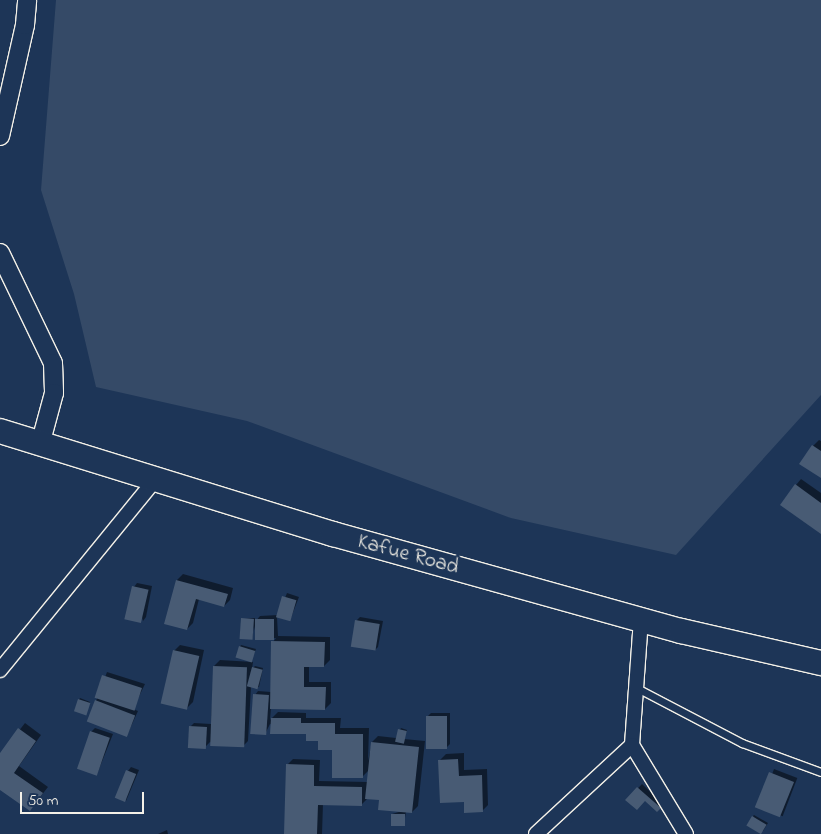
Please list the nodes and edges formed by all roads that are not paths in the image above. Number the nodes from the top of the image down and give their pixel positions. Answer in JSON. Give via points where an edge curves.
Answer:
{"nodes":[{"id":1,"x":27,"y":0,"type":"edge"},
{"id":2,"x":0,"y":136,"type":"edge"},
{"id":3,"x":0,"y":253,"type":"edge"},
{"id":4,"x":0,"y":431,"type":"edge"},
{"id":5,"x":40,"y":445,"type":"junction"},
{"id":6,"x":154,"y":481,"type":"junction"},
{"id":7,"x":641,"y":619,"type":"junction"},
{"id":8,"x":821,"y":663,"type":"edge"},
{"id":9,"x":0,"y":670,"type":"edge"},
{"id":10,"x":635,"y":687,"type":"junction"},
{"id":11,"x":632,"y":745,"type":"junction"},
{"id":12,"x":821,"y":772,"type":"edge"},
{"id":13,"x":536,"y":834,"type":"edge"},
{"id":14,"x":686,"y":834,"type":"edge"}],
"edges":[{"from":1,"to":2,"type":"street","via":[[25,25]]},
{"from":3,"to":5,"type":"street","via":[[52,362],[54,393]]},
{"from":4,"to":5,"type":"highway","name":"Kafue Road"},
{"from":5,"to":6,"type":"highway","name":"Kafue Road"},
{"from":6,"to":7,"type":"highway","name":"Kafue Road"},
{"from":6,"to":9,"type":"street"},
{"from":7,"to":8,"type":"highway","name":"Kafue Road"},
{"from":7,"to":10,"type":"street"},
{"from":10,"to":11,"type":"street"},
{"from":10,"to":12,"type":"lane","via":[[742,742]]},
{"from":11,"to":13,"type":"street"},
{"from":11,"to":14,"type":"street"}]}
